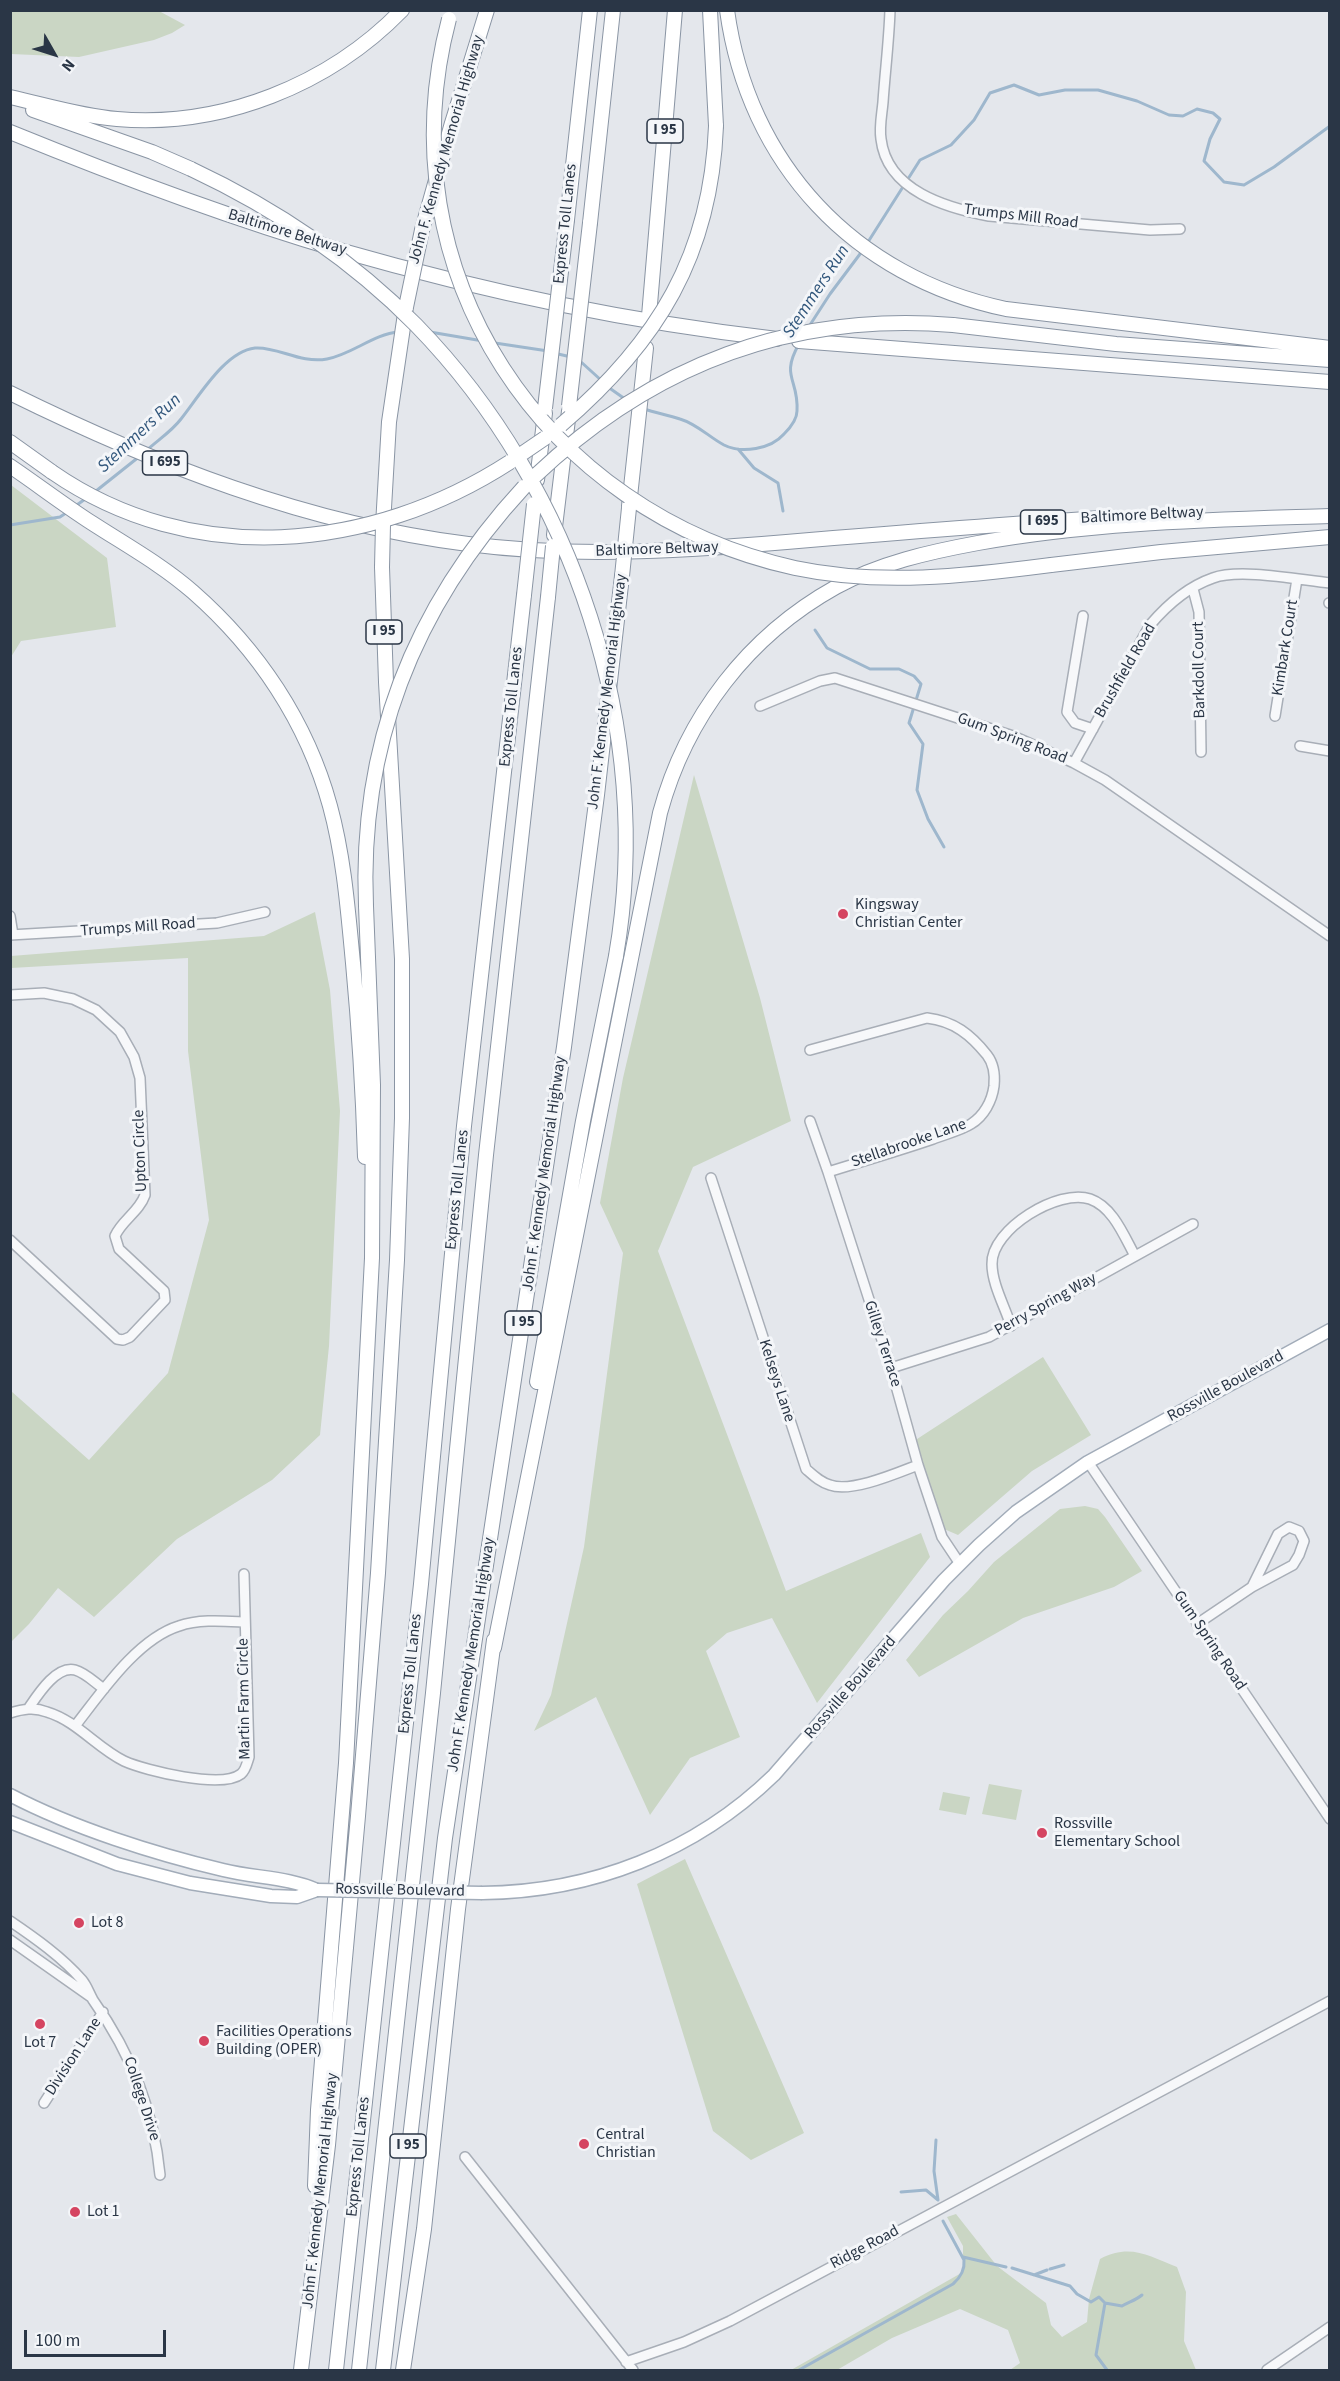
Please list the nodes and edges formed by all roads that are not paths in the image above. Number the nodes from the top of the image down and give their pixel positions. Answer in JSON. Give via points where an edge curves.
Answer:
{"nodes":[{"id":1,"x":402,"y":10,"type":"edge"},
{"id":2,"x":487,"y":10,"type":"edge"},
{"id":3,"x":590,"y":10,"type":"edge"},
{"id":4,"x":613,"y":10,"type":"edge"},
{"id":5,"x":675,"y":10,"type":"edge"},
{"id":6,"x":710,"y":10,"type":"edge"},
{"id":7,"x":727,"y":10,"type":"edge"},
{"id":8,"x":890,"y":10,"type":"edge"},
{"id":9,"x":450,"y":15,"type":"edge"},
{"id":10,"x":10,"y":97,"type":"edge"},
{"id":11,"x":10,"y":102,"type":"edge"},
{"id":12,"x":10,"y":132,"type":"edge"},
{"id":13,"x":1180,"y":230,"type":"dead end"},
{"id":14,"x":1329,"y":348,"type":"edge"},
{"id":15,"x":1329,"y":360,"type":"edge"},
{"id":16,"x":1329,"y":382,"type":"edge"},
{"id":17,"x":10,"y":393,"type":"edge"},
{"id":18,"x":10,"y":442,"type":"edge"},
{"id":19,"x":10,"y":466,"type":"edge"},
{"id":20,"x":1329,"y":508,"type":"edge"},
{"id":21,"x":1329,"y":516,"type":"edge"},
{"id":22,"x":1329,"y":537,"type":"edge"},
{"id":23,"x":1297,"y":579,"type":"junction"},
{"id":24,"x":1329,"y":584,"type":"edge"},
{"id":25,"x":1193,"y":589,"type":"junction"},
{"id":26,"x":1083,"y":616,"type":"dead end"},
{"id":27,"x":760,"y":706,"type":"dead end"},
{"id":28,"x":1275,"y":716,"type":"dead end"},
{"id":29,"x":1093,"y":729,"type":"junction"},
{"id":30,"x":1300,"y":746,"type":"dead end"},
{"id":31,"x":1329,"y":751,"type":"edge"},
{"id":32,"x":1201,"y":752,"type":"dead end"},
{"id":33,"x":1074,"y":763,"type":"junction"},
{"id":34,"x":265,"y":912,"type":"dead end"},
{"id":35,"x":10,"y":916,"type":"edge"},
{"id":36,"x":12,"y":935,"type":"edge"},
{"id":37,"x":1329,"y":936,"type":"edge"},
{"id":38,"x":10,"y":995,"type":"edge"},
{"id":39,"x":810,"y":1050,"type":"dead end"},
{"id":40,"x":810,"y":1121,"type":"dead end"},
{"id":41,"x":828,"y":1172,"type":"junction"},
{"id":42,"x":711,"y":1178,"type":"dead end"},
{"id":43,"x":1193,"y":1224,"type":"dead end"},
{"id":44,"x":10,"y":1240,"type":"edge"},
{"id":45,"x":1135,"y":1256,"type":"junction"},
{"id":46,"x":1011,"y":1326,"type":"junction"},
{"id":47,"x":1329,"y":1330,"type":"edge"},
{"id":48,"x":367,"y":1333,"type":"junction"},
{"id":49,"x":891,"y":1368,"type":"junction"},
{"id":50,"x":1088,"y":1462,"type":"junction"},
{"id":51,"x":918,"y":1465,"type":"junction"},
{"id":52,"x":960,"y":1564,"type":"junction"},
{"id":53,"x":244,"y":1574,"type":"dead end"},
{"id":54,"x":1252,"y":1587,"type":"junction"},
{"id":55,"x":244,"y":1622,"type":"junction"},
{"id":56,"x":1197,"y":1624,"type":"junction"},
{"id":57,"x":494,"y":1648,"type":"junction"},
{"id":58,"x":104,"y":1689,"type":"junction"},
{"id":59,"x":28,"y":1709,"type":"junction"},
{"id":60,"x":10,"y":1713,"type":"edge"},
{"id":61,"x":75,"y":1726,"type":"junction"},
{"id":62,"x":10,"y":1795,"type":"edge"},
{"id":63,"x":1329,"y":1819,"type":"edge"},
{"id":64,"x":10,"y":1822,"type":"edge"},
{"id":65,"x":317,"y":1890,"type":"junction"},
{"id":66,"x":10,"y":1921,"type":"edge"},
{"id":67,"x":10,"y":1940,"type":"edge"},
{"id":68,"x":92,"y":1998,"type":"junction"},
{"id":69,"x":1329,"y":2001,"type":"edge"},
{"id":70,"x":103,"y":2012,"type":"junction"},
{"id":71,"x":44,"y":2103,"type":"dead end"},
{"id":72,"x":465,"y":2157,"type":"dead end"},
{"id":73,"x":160,"y":2175,"type":"dead end"},
{"id":74,"x":316,"y":2231,"type":"junction"},
{"id":75,"x":1329,"y":2327,"type":"edge"},
{"id":76,"x":626,"y":2362,"type":"junction"},
{"id":77,"x":301,"y":2370,"type":"edge"},
{"id":78,"x":336,"y":2370,"type":"edge"},
{"id":79,"x":359,"y":2370,"type":"edge"},
{"id":80,"x":383,"y":2370,"type":"edge"},
{"id":81,"x":403,"y":2370,"type":"edge"},
{"id":82,"x":633,"y":2370,"type":"edge"},
{"id":83,"x":1268,"y":2370,"type":"edge"}],
"edges":[{"from":1,"to":10,"type":"highway","via":[[354,52],[309,80],[222,111],[174,118],[118,119]]},
{"from":2,"to":74,"type":"highway","name":"John F. Kennedy Memorial Highway","number":"I 95","bridge":true,"via":[[422,230],[403,324],[385,474],[382,567],[403,1029],[398,1260],[360,1795],[328,2145]]},
{"from":3,"to":78,"type":"highway","name":"Express Toll Lanes","bridge":true,"via":[[464,1126],[421,1584]]},
{"from":4,"to":79,"type":"highway","name":"Express Toll Lanes","bridge":true,"via":[[486,1155],[433,1693]]},
{"from":5,"to":80,"type":"highway","name":"John F. Kennedy Memorial Highway","number":"I 95","bridge":true,"via":[[655,251],[597,795],[564,1047],[445,1838]]},
{"from":6,"to":18,"type":"highway","bridge":true,"via":[[716,126],[711,183],[697,238],[676,289],[623,366],[589,401],[540,441],[484,478],[378,521],[317,534],[257,539],[209,534],[146,519],[90,496]]},
{"from":7,"to":14,"type":"highway","via":[[737,63],[762,127],[799,184],[840,229],[890,266],[947,293],[1005,309]]},
{"from":8,"to":13,"type":"street","name":"Trumps Mill Road","via":[[880,137],[886,158],[909,185],[931,201],[989,216]]},
{"from":9,"to":22,"type":"highway","bridge":true,"via":[[437,75],[433,144],[443,228],[468,306],[499,363],[530,407],[571,452],[625,495],[667,520],[715,543],[781,565],[893,579]]},
{"from":11,"to":57,"type":"highway","bridge":true,"via":[[191,169],[276,213],[383,294],[428,338],[471,389],[511,446],[560,540],[586,605],[605,670],[621,762],[625,818],[623,898],[616,956],[503,1570]]},
{"from":12,"to":16,"type":"highway","name":"Baltimore Beltway","via":[[126,178],[339,250],[510,293],[633,318],[823,344]]},
{"from":15,"to":48,"type":"highway","bridge":true,"via":[[1116,344],[953,326],[893,323],[836,327],[796,333],[679,374],[585,433],[535,476],[500,513],[458,570],[428,621],[394,698],[370,795],[365,854],[374,1136]]},
{"from":17,"to":20,"type":"highway","name":"Baltimore Beltway","number":"I 695","via":[[136,451],[267,499],[362,525],[505,548],[599,553],[680,551],[1087,519]]},
{"from":19,"to":48,"type":"highway","via":[[182,583],[242,641],[265,670],[311,753],[330,805],[338,844],[358,1025]]},
{"from":21,"to":57,"type":"highway","via":[[1053,531],[917,556],[853,579],[809,603],[761,641],[718,690],[680,756],[659,821]]},
{"from":23,"to":24,"type":"street","name":"Brushfield Road"},
{"from":23,"to":25,"type":"street","name":"Brushfield Road","via":[[1232,575],[1214,577]]},
{"from":23,"to":28,"type":"street","name":"Kimbark Court"},
{"from":25,"to":29,"type":"street","name":"Brushfield Road","via":[[1168,604],[1150,626]]},
{"from":25,"to":32,"type":"street","name":"Barkdoll Court","via":[[1199,612]]},
{"from":26,"to":29,"type":"street","via":[[1067,712],[1075,723]]},
{"from":27,"to":33,"type":"street","name":"Gum Spring Road","via":[[835,678],[1013,736]]},
{"from":29,"to":33,"type":"street","name":"Brushfield Road"},
{"from":30,"to":31,"type":"street"},
{"from":33,"to":37,"type":"street","name":"Gum Spring Road"},
{"from":34,"to":36,"type":"street","name":"Trumps Mill Road","via":[[217,923]]},
{"from":35,"to":36,"type":"street"},
{"from":38,"to":44,"type":"street","name":"Upton Circle","via":[[61,995],[85,1004],[110,1022],[129,1047],[140,1078],[145,1195],[115,1236],[119,1249],[164,1291],[165,1300],[130,1337],[117,1339]]},
{"from":39,"to":41,"type":"street","name":"Stellabrooke Lane","via":[[927,1018],[942,1019],[981,1047],[990,1059],[994,1075],[990,1102],[971,1124]]},
{"from":40,"to":41,"type":"street","name":"Gilley Terrace"},
{"from":41,"to":49,"type":"street","name":"Gilley Terrace"},
{"from":42,"to":51,"type":"street","name":"Kelseys Lane","via":[[806,1469],[818,1480],[846,1487]]},
{"from":43,"to":45,"type":"street","name":"Perry Spring Way"},
{"from":45,"to":46,"type":"street","name":"Perry Spring Way"},
{"from":45,"to":46,"type":"street","via":[[1110,1214],[1091,1199],[1059,1199],[1029,1215],[1006,1231],[993,1252],[994,1278]]},
{"from":46,"to":49,"type":"street","name":"Perry Spring Way","via":[[989,1337]]},
{"from":47,"to":50,"type":"main road","name":"Rossville Boulevard"},
{"from":48,"to":74,"type":"highway","via":[[344,1794],[316,2136]]},
{"from":49,"to":51,"type":"street","name":"Gilley Terrace"},
{"from":50,"to":52,"type":"main road","name":"Rossville Boulevard","via":[[1016,1512]]},
{"from":50,"to":56,"type":"street","name":"Gum Spring Road"},
{"from":51,"to":52,"type":"street","name":"Gilley Terrace","via":[[942,1537]]},
{"from":52,"to":65,"type":"main road","name":"Rossville Boulevard","bridge":true,"via":[[774,1775],[717,1821],[662,1854],[606,1876],[553,1888],[482,1893]]},
{"from":53,"to":55,"type":"street","name":"Martin Farm Circle"},
{"from":54,"to":54,"type":"street","via":[[1293,1564],[1304,1541],[1299,1531],[1288,1527],[1278,1534]]},
{"from":54,"to":56,"type":"street"},
{"from":55,"to":58,"type":"street","name":"Martin Farm Circle","via":[[178,1626],[147,1644]]},
{"from":55,"to":61,"type":"street","name":"Martin Farm Circle","via":[[249,1757],[240,1775],[188,1778],[143,1768],[123,1760]]},
{"from":56,"to":63,"type":"street","name":"Gum Spring Road"},
{"from":57,"to":81,"type":"highway","via":[[458,1909],[424,2229]]},
{"from":58,"to":59,"type":"street","via":[[70,1669],[52,1679]]},
{"from":58,"to":61,"type":"street","name":"Martin Farm Circle"},
{"from":59,"to":60,"type":"street","name":"Martin Farm Circle"},
{"from":59,"to":61,"type":"street","name":"Martin Farm Circle","via":[[48,1712]]},
{"from":62,"to":65,"type":"main road","name":"Rossville Boulevard","via":[[173,1856],[245,1875],[298,1881]]},
{"from":64,"to":65,"type":"main road","name":"Rossville Boulevard","via":[[117,1864],[190,1883],[271,1896],[297,1897]]},
{"from":66,"to":68,"type":"street","name":"College Drive","via":[[81,1978]]},
{"from":67,"to":68,"type":"street","name":"College Drive"},
{"from":68,"to":70,"type":"street","name":"College Drive"},
{"from":69,"to":76,"type":"street","name":"Ridge Road","via":[[730,2321]]},
{"from":70,"to":71,"type":"street","name":"Division Lane"},
{"from":70,"to":73,"type":"street","name":"College Drive","via":[[135,2071],[150,2116]]},
{"from":72,"to":76,"type":"street"},
{"from":74,"to":77,"type":"highway","name":"John F. Kennedy Memorial Highway","number":"I 95"},
{"from":75,"to":83,"type":"street"},
{"from":76,"to":82,"type":"street"}]}
